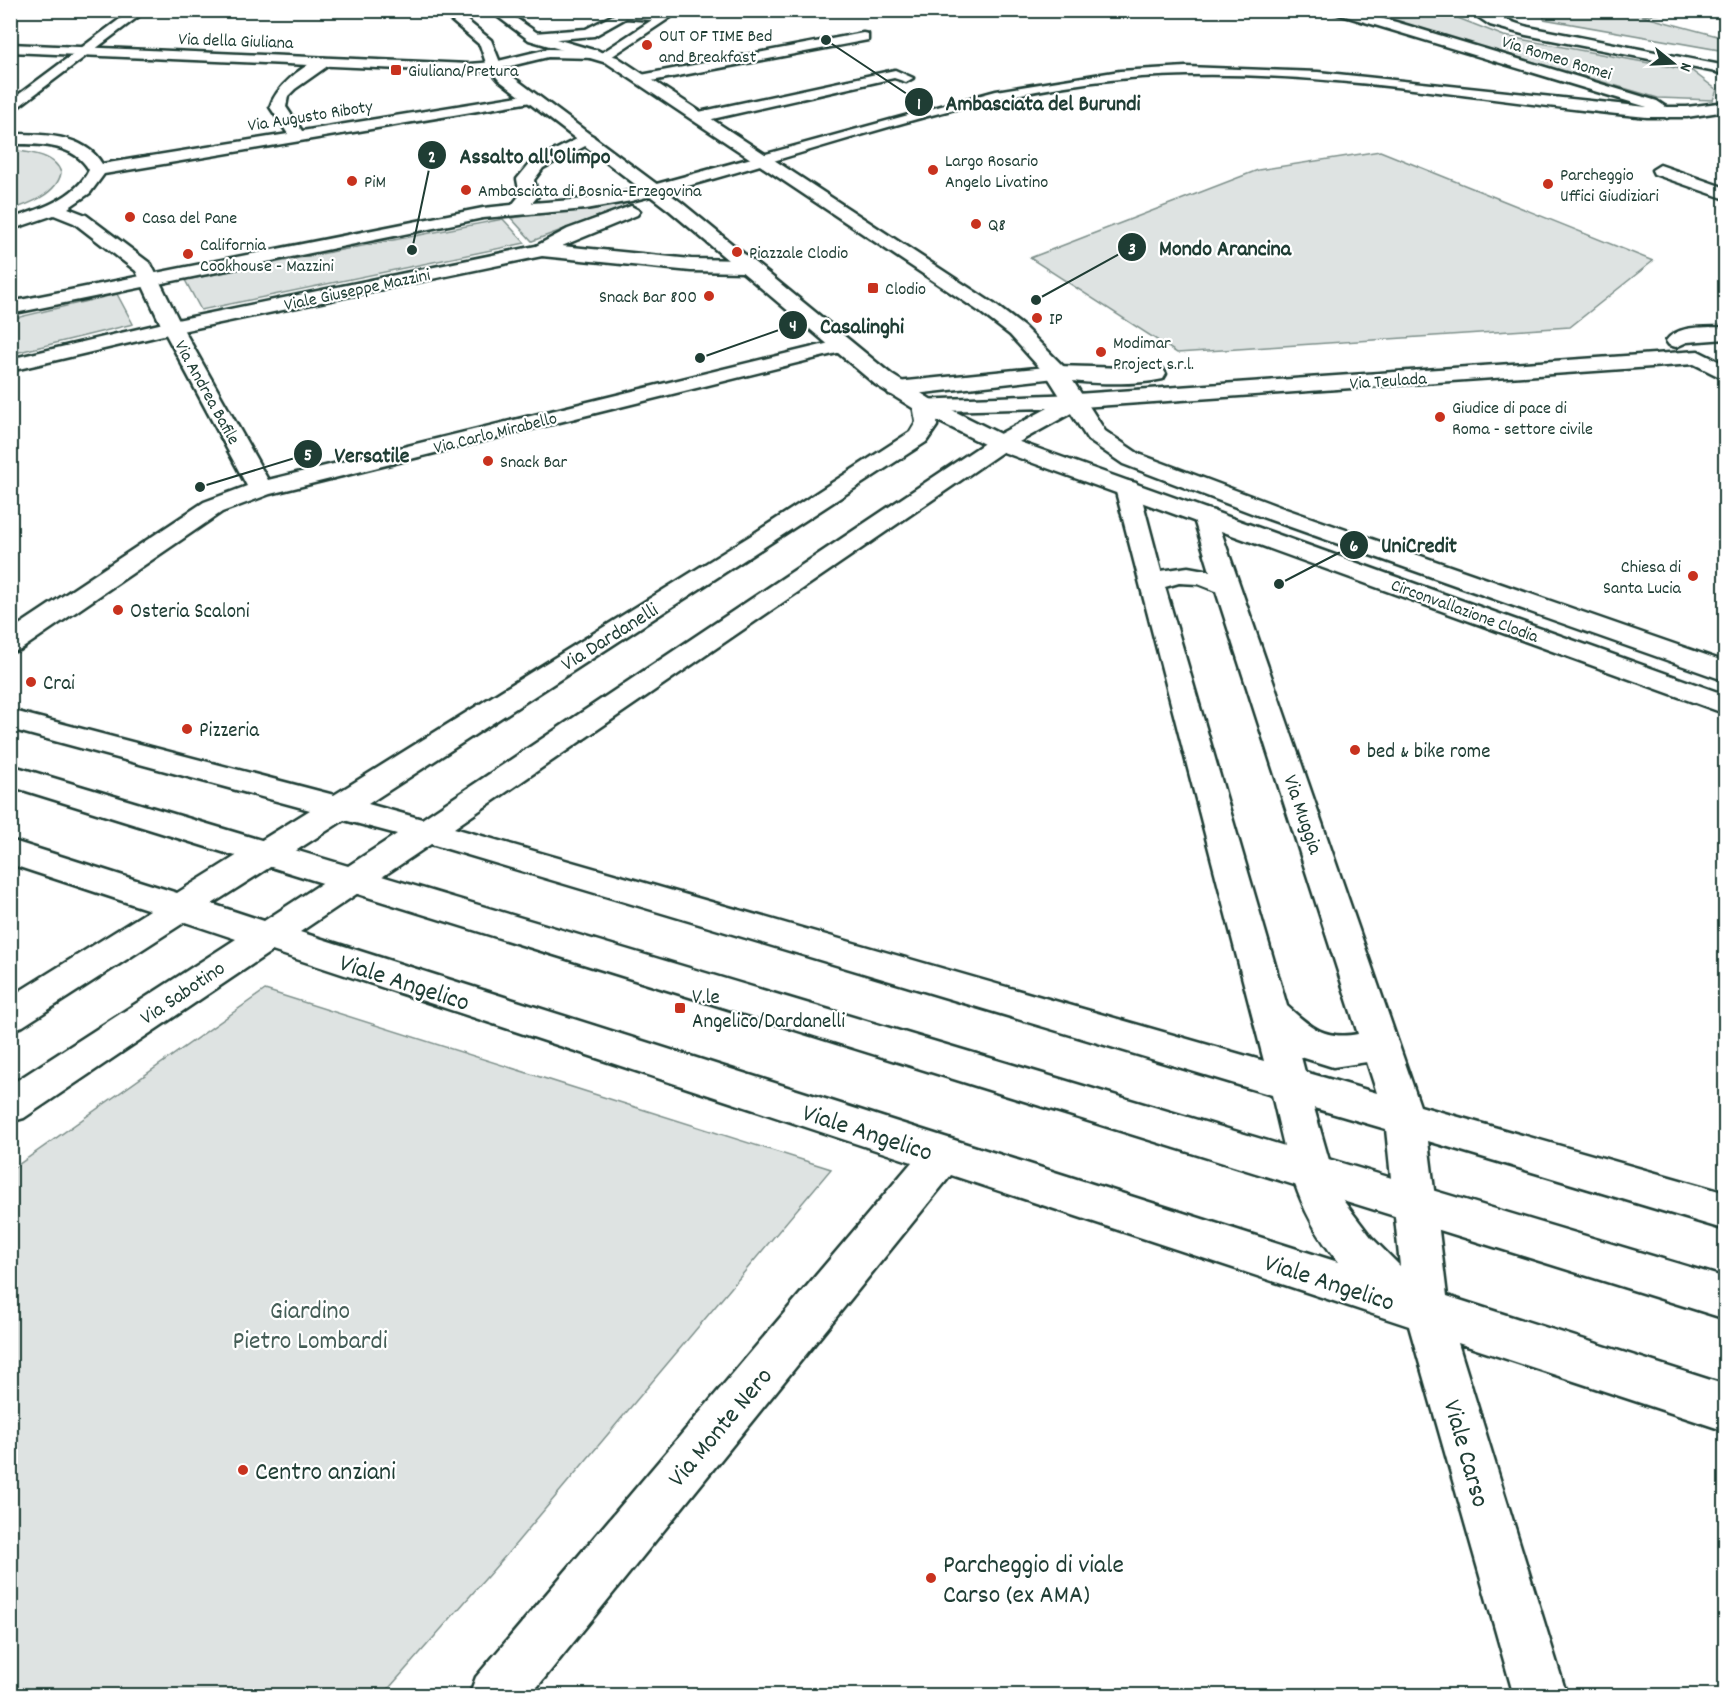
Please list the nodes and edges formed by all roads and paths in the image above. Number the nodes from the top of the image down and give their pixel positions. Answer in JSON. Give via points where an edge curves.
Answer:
{"nodes":[{"id":1,"x":141,"y":10,"type":"edge"},
{"id":2,"x":445,"y":10,"type":"edge"},
{"id":3,"x":495,"y":10,"type":"edge"},
{"id":4,"x":1331,"y":10,"type":"edge"},
{"id":5,"x":1474,"y":10,"type":"edge"},
{"id":6,"x":1509,"y":12,"type":"edge"},
{"id":7,"x":534,"y":37,"type":"junction"},
{"id":8,"x":863,"y":38,"type":"dead end"},
{"id":9,"x":10,"y":48,"type":"edge"},
{"id":10,"x":87,"y":51,"type":"junction"},
{"id":11,"x":601,"y":55,"type":"junction"},
{"id":12,"x":1703,"y":60,"type":"junction"},
{"id":13,"x":1725,"y":60,"type":"edge"},
{"id":14,"x":324,"y":62,"type":"junction"},
{"id":15,"x":494,"y":66,"type":"junction"},
{"id":16,"x":1725,"y":70,"type":"edge"},
{"id":17,"x":641,"y":79,"type":"junction"},
{"id":18,"x":1095,"y":82,"type":"junction"},
{"id":19,"x":1416,"y":91,"type":"junction"},
{"id":20,"x":531,"y":98,"type":"junction"},
{"id":21,"x":1554,"y":106,"type":"junction"},
{"id":22,"x":1725,"y":106,"type":"edge"},
{"id":23,"x":10,"y":110,"type":"edge"},
{"id":24,"x":1667,"y":113,"type":"junction"},
{"id":25,"x":1725,"y":117,"type":"edge"},
{"id":26,"x":704,"y":120,"type":"junction"},
{"id":27,"x":298,"y":137,"type":"junction"},
{"id":28,"x":10,"y":139,"type":"edge"},
{"id":29,"x":587,"y":139,"type":"junction"},
{"id":30,"x":769,"y":164,"type":"junction"},
{"id":31,"x":97,"y":170,"type":"junction"},
{"id":32,"x":1660,"y":170,"type":"dead end"},
{"id":33,"x":1725,"y":194,"type":"edge"},
{"id":34,"x":660,"y":195,"type":"junction"},
{"id":35,"x":53,"y":208,"type":"junction"},
{"id":36,"x":516,"y":211,"type":"junction"},
{"id":37,"x":10,"y":225,"type":"edge"},
{"id":38,"x":542,"y":250,"type":"junction"},
{"id":39,"x":744,"y":266,"type":"junction"},
{"id":40,"x":149,"y":278,"type":"junction"},
{"id":41,"x":10,"y":308,"type":"edge"},
{"id":42,"x":172,"y":327,"type":"junction"},
{"id":43,"x":1725,"y":333,"type":"edge"},
{"id":44,"x":842,"y":346,"type":"junction"},
{"id":45,"x":1683,"y":349,"type":"junction"},
{"id":46,"x":1725,"y":354,"type":"edge"},
{"id":47,"x":1314,"y":364,"type":"dead end"},
{"id":48,"x":10,"y":365,"type":"edge"},
{"id":49,"x":1056,"y":372,"type":"junction"},
{"id":50,"x":1179,"y":372,"type":"dead end"},
{"id":51,"x":1725,"y":374,"type":"edge"},
{"id":52,"x":897,"y":389,"type":"junction"},
{"id":53,"x":1077,"y":401,"type":"junction"},
{"id":54,"x":924,"y":405,"type":"junction"},
{"id":55,"x":1000,"y":443,"type":"junction"},
{"id":56,"x":1127,"y":488,"type":"junction"},
{"id":57,"x":261,"y":489,"type":"junction"},
{"id":58,"x":1205,"y":516,"type":"junction"},
{"id":59,"x":1151,"y":584,"type":"junction"},
{"id":60,"x":1226,"y":585,"type":"junction"},
{"id":61,"x":10,"y":644,"type":"edge"},
{"id":62,"x":1725,"y":672,"type":"edge"},
{"id":63,"x":1725,"y":705,"type":"edge"},
{"id":64,"x":10,"y":719,"type":"edge"},
{"id":65,"x":10,"y":775,"type":"edge"},
{"id":66,"x":339,"y":807,"type":"junction"},
{"id":67,"x":426,"y":831,"type":"junction"},
{"id":68,"x":10,"y":852,"type":"edge"},
{"id":69,"x":268,"y":853,"type":"junction"},
{"id":70,"x":354,"y":879,"type":"junction"},
{"id":71,"x":184,"y":907,"type":"junction"},
{"id":72,"x":265,"y":936,"type":"junction"},
{"id":73,"x":1271,"y":1013,"type":"junction"},
{"id":74,"x":10,"y":1016,"type":"edge"},
{"id":75,"x":1380,"y":1043,"type":"junction"},
{"id":76,"x":1290,"y":1085,"type":"junction"},
{"id":77,"x":10,"y":1106,"type":"edge"},
{"id":78,"x":1405,"y":1118,"type":"junction"},
{"id":79,"x":942,"y":1155,"type":"junction"},
{"id":80,"x":1310,"y":1172,"type":"junction"},
{"id":81,"x":1415,"y":1205,"type":"junction"},
{"id":82,"x":1725,"y":1212,"type":"edge"},
{"id":83,"x":1725,"y":1299,"type":"edge"},
{"id":84,"x":1427,"y":1313,"type":"junction"},
{"id":85,"x":1725,"y":1408,"type":"edge"},
{"id":86,"x":495,"y":1695,"type":"edge"},
{"id":87,"x":1541,"y":1695,"type":"edge"}],
"edges":[{"from":1,"to":10,"type":"street"},
{"from":2,"to":15,"type":"street","via":[[486,43]]},
{"from":3,"to":7,"type":"street"},
{"from":4,"to":24,"type":"street","name":"Via Romeo Romei","via":[[1647,103]]},
{"from":5,"to":12,"type":"street","via":[[1495,22],[1526,31]]},
{"from":6,"to":12,"type":"street","via":[[1542,26]]},
{"from":7,"to":11,"type":"street"},
{"from":7,"to":11,"type":"street","via":[[589,33],[624,14],[665,16]]},
{"from":8,"to":17,"type":"street"},
{"from":9,"to":10,"type":"street","name":"Via della Giuliana"},
{"from":10,"to":14,"type":"street","name":"Via della Giuliana"},
{"from":10,"to":23,"type":"street"},
{"from":11,"to":15,"type":"street","via":[[548,53]]},
{"from":11,"to":17,"type":"street"},
{"from":12,"to":13,"type":"street"},
{"from":12,"to":16,"type":"street"},
{"from":14,"to":15,"type":"street","name":"Via della Giuliana"},
{"from":14,"to":27,"type":"street","via":[[281,94],[278,107]]},
{"from":15,"to":20,"type":"street"},
{"from":17,"to":26,"type":"street"},
{"from":18,"to":19,"type":"street","via":[[1229,81]]},
{"from":18,"to":19,"type":"street","via":[[1158,73],[1246,74]]},
{"from":18,"to":30,"type":"street"},
{"from":19,"to":21,"type":"street"},
{"from":20,"to":27,"type":"street","name":"Via Augusto Riboty"},
{"from":20,"to":29,"type":"street"},
{"from":21,"to":24,"type":"street"},
{"from":21,"to":25,"type":"street","via":[[1662,121]]},
{"from":22,"to":24,"type":"street"},
{"from":26,"to":26,"type":"street","via":[[906,78],[895,74]]},
{"from":26,"to":30,"type":"street"},
{"from":27,"to":31,"type":"street","name":"Via Augusto Riboty"},
{"from":28,"to":31,"type":"street","via":[[68,146],[89,156]]},
{"from":29,"to":34,"type":"street"},
{"from":29,"to":36,"type":"street","via":[[529,171],[525,179],[529,196]]},
{"from":30,"to":34,"type":"street"},
{"from":30,"to":49,"type":"street","via":[[987,308],[1017,331]]},
{"from":31,"to":35,"type":"street","via":[[86,187]]},
{"from":32,"to":33,"type":"street"},
{"from":34,"to":36,"type":"street"},
{"from":34,"to":38,"type":"street"},
{"from":34,"to":39,"type":"street"},
{"from":35,"to":37,"type":"street"},
{"from":35,"to":40,"type":"street","via":[[80,219],[133,258]]},
{"from":36,"to":40,"type":"street","via":[[483,213]]},
{"from":38,"to":39,"type":"street","via":[[691,265]]},
{"from":38,"to":42,"type":"street","name":"Viale Giuseppe Mazzini"},
{"from":39,"to":44,"type":"street"},
{"from":40,"to":41,"type":"street"},
{"from":40,"to":42,"type":"street"},
{"from":42,"to":48,"type":"street","name":"Viale Giuseppe Mazzini"},
{"from":42,"to":57,"type":"street","name":"Via Andrea Bafile"},
{"from":43,"to":45,"type":"street","name":"Via Teulada","via":[[1681,336]]},
{"from":44,"to":52,"type":"street"},
{"from":44,"to":57,"type":"street","name":"Via Carlo Mirabello"},
{"from":45,"to":46,"type":"street","name":"Via Teulada"},
{"from":45,"to":47,"type":"street","name":"Via Teulada","via":[[1598,355],[1477,353]]},
{"from":45,"to":51,"type":"street"},
{"from":45,"to":53,"type":"street","name":"Via Teulada"},
{"from":49,"to":50,"type":"street","via":[[1113,376]]},
{"from":49,"to":52,"type":"street"},
{"from":49,"to":53,"type":"street"},
{"from":52,"to":54,"type":"street"},
{"from":53,"to":54,"type":"street"},
{"from":53,"to":55,"type":"street"},
{"from":53,"to":62,"type":"street","name":"Circonvallazione Clodia","via":[[1102,441],[1140,463]]},
{"from":54,"to":55,"type":"street"},
{"from":54,"to":66,"type":"street","name":"Via Dardanelli","via":[[928,424],[918,437]]},
{"from":55,"to":56,"type":"street","name":"Circonvallazione Clodia"},
{"from":55,"to":67,"type":"street"},
{"from":56,"to":58,"type":"street","name":"Circonvallazione Clodia"},
{"from":56,"to":59,"type":"street"},
{"from":57,"to":61,"type":"street","name":"Via Carlo Mirabello","via":[[213,507]]},
{"from":58,"to":60,"type":"street","name":"Via Muggia"},
{"from":58,"to":63,"type":"street","name":"Circonvallazione Clodia"},
{"from":59,"to":60,"type":"street","via":[[1167,577],[1188,575]]},
{"from":59,"to":73,"type":"street"},
{"from":60,"to":75,"type":"street","name":"Via Muggia"},
{"from":64,"to":66,"type":"street"},
{"from":65,"to":69,"type":"street"},
{"from":66,"to":67,"type":"street"},
{"from":66,"to":69,"type":"street","name":"Via Dardanelli"},
{"from":67,"to":70,"type":"street"},
{"from":67,"to":76,"type":"street"},
{"from":68,"to":71,"type":"street","name":"Viale Angelico"},
{"from":69,"to":70,"type":"street"},
{"from":69,"to":71,"type":"street"},
{"from":70,"to":72,"type":"street","name":"Via Sabotino"},
{"from":70,"to":80,"type":"street"},
{"from":71,"to":72,"type":"street","name":"Viale Angelico"},
{"from":71,"to":74,"type":"street"},
{"from":72,"to":77,"type":"street","name":"Via Sabotino"},
{"from":72,"to":79,"type":"street","name":"Viale Angelico"},
{"from":73,"to":75,"type":"street","via":[[1295,1035],[1328,1052],[1344,1054]]},
{"from":73,"to":76,"type":"street"},
{"from":75,"to":78,"type":"street","name":"Via Muggia"},
{"from":76,"to":78,"type":"street"},
{"from":76,"to":80,"type":"street"},
{"from":78,"to":81,"type":"street","name":"Via Muggia"},
{"from":78,"to":82,"type":"street"},
{"from":79,"to":84,"type":"street","name":"Viale Angelico"},
{"from":79,"to":86,"type":"street","name":"Via Monte Nero"},
{"from":80,"to":81,"type":"street"},
{"from":80,"to":84,"type":"street","via":[[1326,1212],[1351,1246],[1382,1279]]},
{"from":81,"to":83,"type":"street"},
{"from":81,"to":84,"type":"street","name":"Viale Carso"},
{"from":84,"to":85,"type":"street","name":"Viale Angelico"},
{"from":84,"to":87,"type":"street","name":"Viale Carso"}]}
